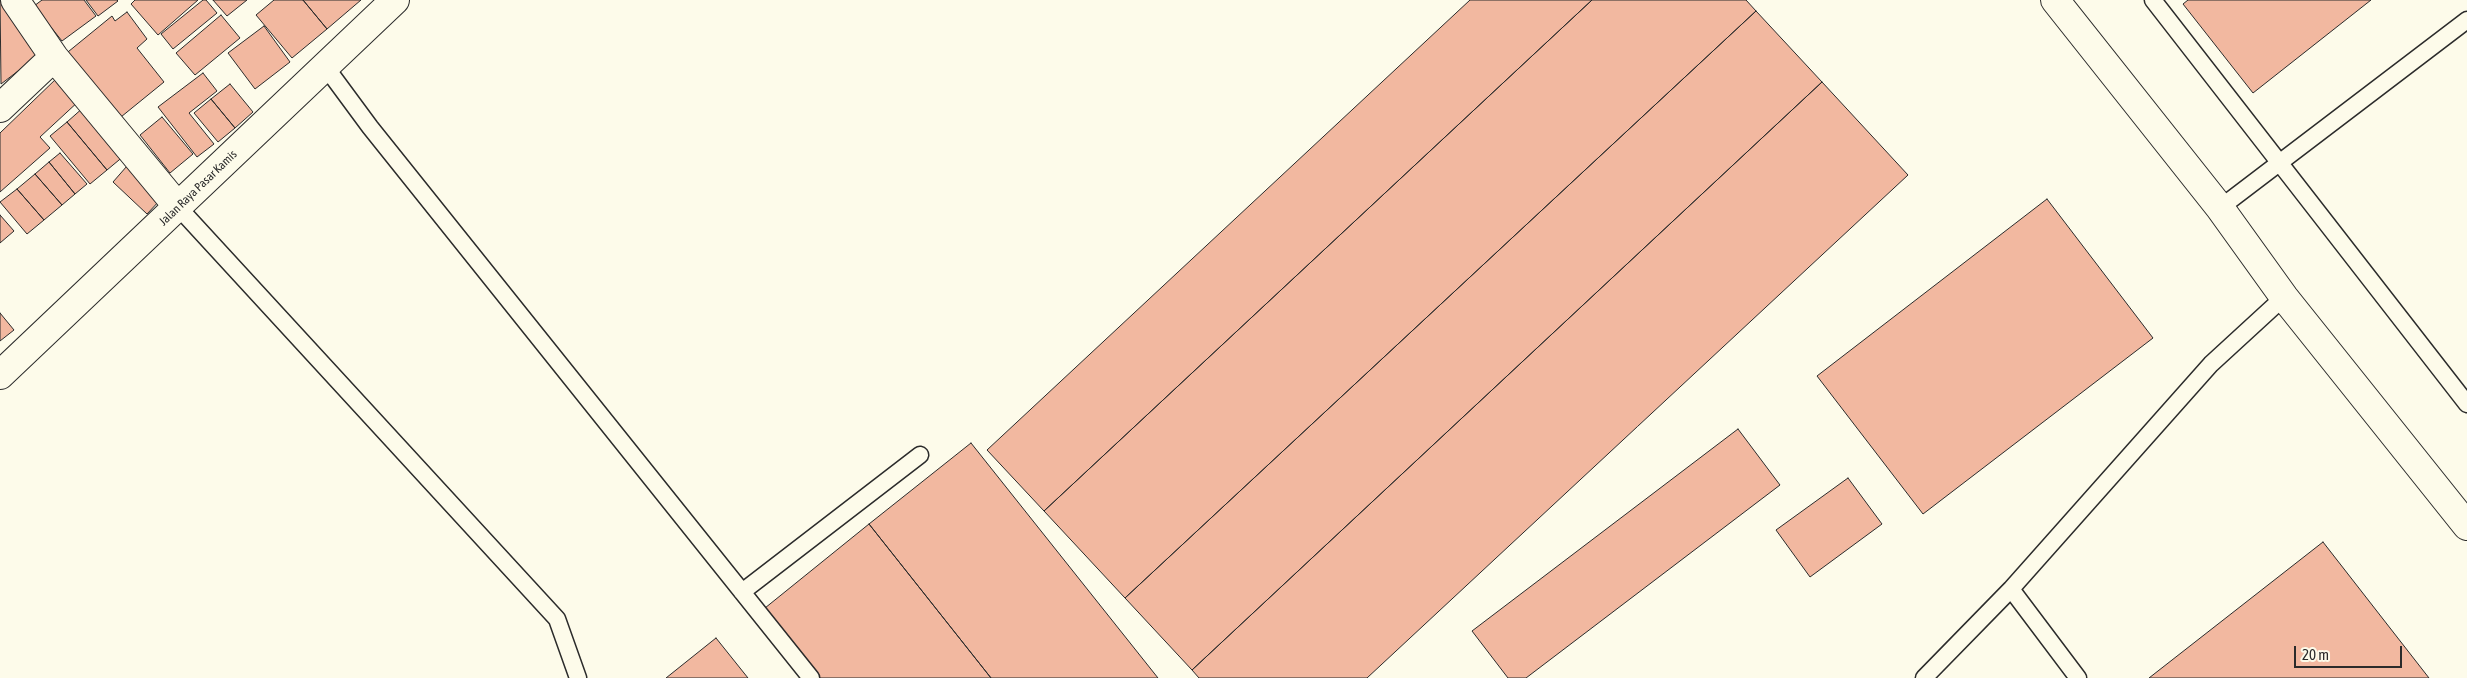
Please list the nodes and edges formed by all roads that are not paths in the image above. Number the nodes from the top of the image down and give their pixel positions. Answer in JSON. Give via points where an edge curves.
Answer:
{"nodes":[{"id":1,"x":14,"y":0,"type":"edge"},
{"id":2,"x":395,"y":0,"type":"edge"},
{"id":3,"x":2055,"y":0,"type":"edge"},
{"id":4,"x":2154,"y":0,"type":"edge"},
{"id":5,"x":2467,"y":20,"type":"edge"},
{"id":6,"x":54,"y":57,"type":"junction"},
{"id":7,"x":325,"y":66,"type":"junction"},
{"id":8,"x":0,"y":108,"type":"edge"},
{"id":9,"x":2280,"y":163,"type":"junction"},
{"id":10,"x":179,"y":208,"type":"junction"},
{"id":11,"x":2220,"y":208,"type":"junction"},
{"id":12,"x":2284,"y":297,"type":"junction"},
{"id":13,"x":0,"y":375,"type":"edge"},
{"id":14,"x":2467,"y":404,"type":"edge"},
{"id":15,"x":920,"y":455,"type":"dead end"},
{"id":16,"x":2467,"y":526,"type":"edge"},
{"id":17,"x":2011,"y":589,"type":"junction"},
{"id":18,"x":742,"y":592,"type":"junction"},
{"id":19,"x":578,"y":678,"type":"edge"},
{"id":20,"x":811,"y":678,"type":"edge"},
{"id":21,"x":1924,"y":678,"type":"edge"},
{"id":22,"x":2078,"y":678,"type":"edge"}],
"edges":[{"from":1,"to":6,"type":"street"},
{"from":2,"to":7,"type":"street","name":"Jalan Raya Pasar Kamis"},
{"from":3,"to":11,"type":"street"},
{"from":4,"to":9,"type":"lane"},
{"from":5,"to":9,"type":"lane"},
{"from":6,"to":8,"type":"street"},
{"from":6,"to":10,"type":"street"},
{"from":7,"to":10,"type":"street","name":"Jalan Raya Pasar Kamis"},
{"from":7,"to":18,"type":"lane","via":[[370,127]]},
{"from":9,"to":11,"type":"lane"},
{"from":9,"to":14,"type":"lane"},
{"from":10,"to":13,"type":"street","name":"Jalan Raya Pasar Kamis"},
{"from":10,"to":19,"type":"lane","via":[[557,620]]},
{"from":11,"to":12,"type":"street"},
{"from":12,"to":16,"type":"street"},
{"from":12,"to":17,"type":"lane","via":[[2211,364]]},
{"from":15,"to":18,"type":"lane"},
{"from":17,"to":21,"type":"lane"},
{"from":17,"to":22,"type":"lane"},
{"from":18,"to":20,"type":"lane"}]}
